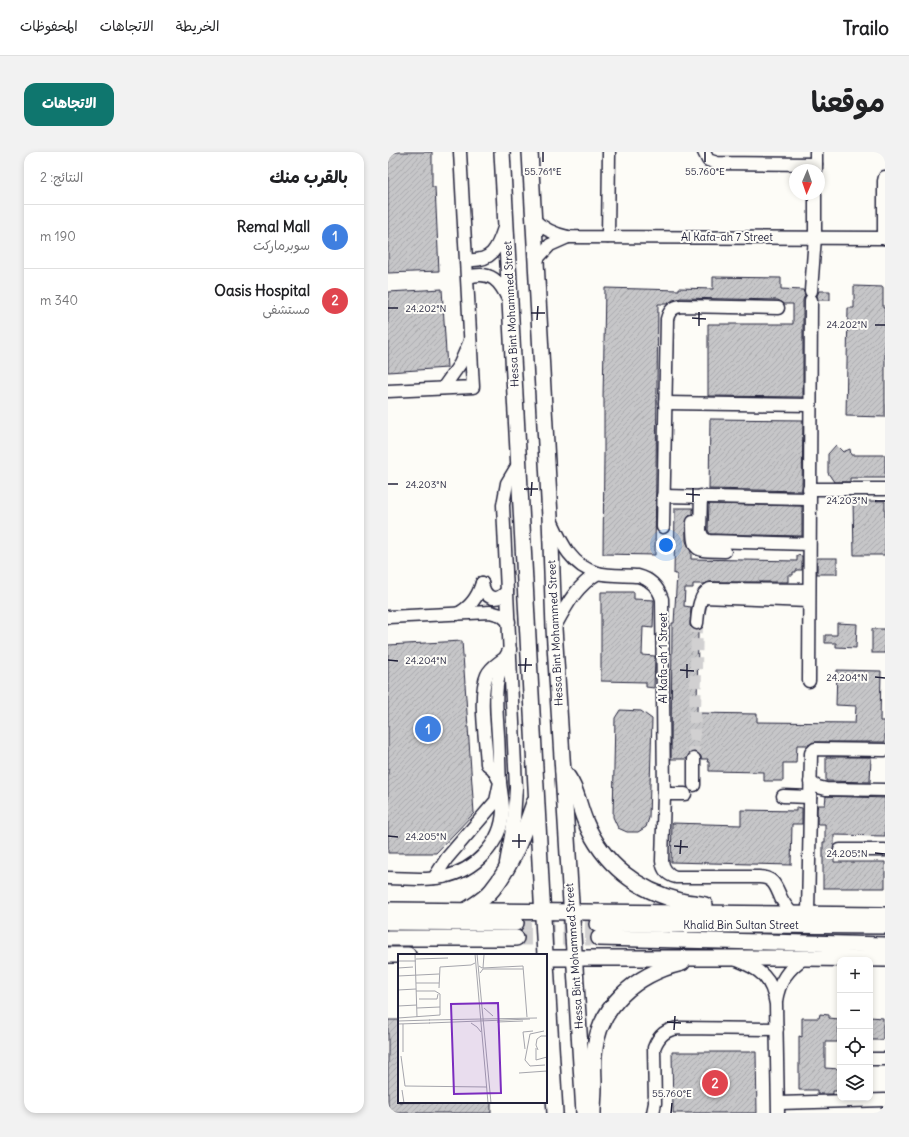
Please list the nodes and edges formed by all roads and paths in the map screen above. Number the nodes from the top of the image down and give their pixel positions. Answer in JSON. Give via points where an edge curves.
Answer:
{"nodes":[{"id":1,"x":460,"y":152,"type":"edge"},
{"id":2,"x":502,"y":152,"type":"edge"},
{"id":3,"x":530,"y":152,"type":"edge"},
{"id":4,"x":609,"y":152,"type":"edge"},
{"id":5,"x":704,"y":152,"type":"edge"},
{"id":6,"x":816,"y":162,"type":"edge"},
{"id":7,"x":885,"y":177,"type":"edge"},
{"id":8,"x":815,"y":200,"type":"edge"},
{"id":9,"x":533,"y":218,"type":"junction"},
{"id":10,"x":506,"y":223,"type":"junction"},
{"id":11,"x":568,"y":236,"type":"junction"},
{"id":12,"x":608,"y":237,"type":"junction"},
{"id":13,"x":815,"y":237,"type":"junction"},
{"id":14,"x":884,"y":238,"type":"edge"},
{"id":15,"x":467,"y":260,"type":"junction"},
{"id":16,"x":536,"y":260,"type":"junction"},
{"id":17,"x":468,"y":277,"type":"junction"},
{"id":18,"x":510,"y":305,"type":"junction"},
{"id":19,"x":778,"y":308,"type":"dead end"},
{"id":20,"x":471,"y":338,"type":"junction"},
{"id":21,"x":443,"y":388,"type":"junction"},
{"id":22,"x":388,"y":391,"type":"edge"},
{"id":23,"x":665,"y":403,"type":"junction"},
{"id":24,"x":810,"y":405,"type":"junction"},
{"id":25,"x":519,"y":463,"type":"junction"},
{"id":26,"x":885,"y":489,"type":"edge"},
{"id":27,"x":809,"y":494,"type":"junction"},
{"id":28,"x":663,"y":496,"type":"junction"},
{"id":29,"x":698,"y":496,"type":"junction"},
{"id":30,"x":550,"y":518,"type":"junction"},
{"id":31,"x":662,"y":526,"type":"dead end"},
{"id":32,"x":808,"y":544,"type":"junction"},
{"id":33,"x":760,"y":551,"type":"dead end"},
{"id":34,"x":598,"y":573,"type":"junction"},
{"id":35,"x":507,"y":591,"type":"junction"},
{"id":36,"x":808,"y":596,"type":"junction"},
{"id":37,"x":456,"y":614,"type":"junction"},
{"id":38,"x":388,"y":617,"type":"edge"},
{"id":39,"x":509,"y":622,"type":"junction"},
{"id":40,"x":697,"y":623,"type":"tunnel mouth"},
{"id":41,"x":554,"y":628,"type":"junction"},
{"id":42,"x":507,"y":654,"type":"junction"},
{"id":43,"x":809,"y":681,"type":"dead end"},
{"id":44,"x":885,"y":750,"type":"edge"},
{"id":45,"x":694,"y":759,"type":"tunnel mouth"},
{"id":46,"x":562,"y":770,"type":"junction"},
{"id":47,"x":500,"y":782,"type":"junction"},
{"id":48,"x":810,"y":782,"type":"junction"},
{"id":49,"x":694,"y":785,"type":"dead end"},
{"id":50,"x":885,"y":790,"type":"edge"},
{"id":51,"x":664,"y":794,"type":"junction"},
{"id":52,"x":685,"y":794,"type":"dead end"},
{"id":53,"x":537,"y":796,"type":"junction"},
{"id":54,"x":783,"y":796,"type":"dead end"},
{"id":55,"x":810,"y":797,"type":"junction"},
{"id":56,"x":840,"y":850,"type":"dead end"},
{"id":57,"x":885,"y":850,"type":"edge"},
{"id":58,"x":505,"y":870,"type":"junction"},
{"id":59,"x":388,"y":878,"type":"edge"},
{"id":60,"x":434,"y":878,"type":"junction"},
{"id":61,"x":388,"y":902,"type":"edge"},
{"id":62,"x":388,"y":910,"type":"edge"},
{"id":63,"x":405,"y":910,"type":"junction"},
{"id":64,"x":465,"y":911,"type":"junction"},
{"id":65,"x":543,"y":911,"type":"junction"},
{"id":66,"x":571,"y":912,"type":"junction"},
{"id":67,"x":743,"y":913,"type":"junction"},
{"id":68,"x":792,"y":914,"type":"junction"},
{"id":69,"x":808,"y":914,"type":"junction"},
{"id":70,"x":885,"y":915,"type":"edge"},
{"id":71,"x":388,"y":922,"type":"edge"},
{"id":72,"x":516,"y":923,"type":"tunnel mouth"},
{"id":73,"x":885,"y":926,"type":"edge"},
{"id":74,"x":388,"y":938,"type":"edge"},
{"id":75,"x":516,"y":938,"type":"tunnel mouth"},
{"id":76,"x":885,"y":945,"type":"edge"},
{"id":77,"x":388,"y":954,"type":"edge"},
{"id":78,"x":398,"y":954,"type":"edge"},
{"id":79,"x":545,"y":954,"type":"edge"},
{"id":80,"x":547,"y":958,"type":"edge"},
{"id":81,"x":702,"y":958,"type":"junction"},
{"id":82,"x":733,"y":958,"type":"junction"},
{"id":83,"x":804,"y":958,"type":"junction"},
{"id":84,"x":574,"y":959,"type":"junction"},
{"id":85,"x":885,"y":959,"type":"edge"},
{"id":86,"x":388,"y":963,"type":"edge"},
{"id":87,"x":398,"y":964,"type":"edge"},
{"id":88,"x":547,"y":980,"type":"edge"},
{"id":89,"x":776,"y":1004,"type":"junction"},
{"id":90,"x":777,"y":1029,"type":"junction"},
{"id":91,"x":873,"y":1059,"type":"edge"},
{"id":92,"x":885,"y":1059,"type":"edge"},
{"id":93,"x":547,"y":1097,"type":"edge"},
{"id":94,"x":873,"y":1099,"type":"edge"},
{"id":95,"x":885,"y":1100,"type":"edge"},
{"id":96,"x":857,"y":1101,"type":"edge"},
{"id":97,"x":801,"y":1107,"type":"edge"},
{"id":98,"x":838,"y":1107,"type":"edge"},
{"id":99,"x":779,"y":1108,"type":"edge"},
{"id":100,"x":550,"y":1113,"type":"edge"},
{"id":101,"x":555,"y":1113,"type":"edge"},
{"id":102,"x":584,"y":1113,"type":"edge"},
{"id":103,"x":593,"y":1113,"type":"edge"},
{"id":104,"x":653,"y":1113,"type":"edge"}],
"edges":[{"from":1,"to":15,"type":"street"},
{"from":2,"to":10,"type":"main road","name":"Hessa Bint Mohammed Street"},
{"from":3,"to":9,"type":"main road","name":"Hessa Bint Mohammed Street"},
{"from":4,"to":12,"type":"street"},
{"from":5,"to":6,"type":"street","via":[[708,160],[717,163]]},
{"from":7,"to":14,"type":"street"},
{"from":8,"to":13,"type":"street"},
{"from":9,"to":11,"type":"street","name":"Al Kafa-ah 7 Street","via":[[545,229]]},
{"from":9,"to":16,"type":"main road","name":"Hessa Bint Mohammed Street"},
{"from":10,"to":15,"type":"street","via":[[494,252],[484,258]]},
{"from":10,"to":18,"type":"main road","name":"Hessa Bint Mohammed Street"},
{"from":11,"to":12,"type":"street","name":"Al Kafa-ah 7 Street"},
{"from":11,"to":16,"type":"street","name":"Al Kafa-ah 7 Street","via":[[550,245]]},
{"from":12,"to":13,"type":"street","name":"Al Kafa-ah 7 Street"},
{"from":13,"to":14,"type":"street","name":"Al Kafa-ah 7 Street"},
{"from":13,"to":24,"type":"street","via":[[811,296]]},
{"from":15,"to":17,"type":"street"},
{"from":16,"to":30,"type":"main road","name":"Hessa Bint Mohammed Street"},
{"from":17,"to":18,"type":"street","via":[[480,275],[497,281],[502,286]]},
{"from":17,"to":20,"type":"street"},
{"from":18,"to":25,"type":"main road","name":"Hessa Bint Mohammed Street"},
{"from":19,"to":23,"type":"street","via":[[673,308],[667,319]]},
{"from":20,"to":21,"type":"street","via":[[460,364]]},
{"from":20,"to":21,"type":"street","via":[[474,387]]},
{"from":21,"to":22,"type":"street"},
{"from":23,"to":24,"type":"street"},
{"from":23,"to":28,"type":"street"},
{"from":24,"to":27,"type":"street"},
{"from":25,"to":35,"type":"street","via":[[507,483],[504,498]]},
{"from":25,"to":53,"type":"main road","name":"Hessa Bint Mohammed Street"},
{"from":26,"to":27,"type":"street"},
{"from":27,"to":29,"type":"street"},
{"from":27,"to":32,"type":"street"},
{"from":28,"to":29,"type":"street"},
{"from":28,"to":31,"type":"street"},
{"from":29,"to":32,"type":"street","via":[[700,531],[702,538],[708,542]]},
{"from":29,"to":33,"type":"street","via":[[693,538],[697,547],[702,550]]},
{"from":30,"to":34,"type":"street","name":"Al Kafa-ah 1 Street","via":[[571,556],[583,566]]},
{"from":30,"to":41,"type":"main road","name":"Hessa Bint Mohammed Street"},
{"from":32,"to":36,"type":"street"},
{"from":34,"to":41,"type":"street","via":[[574,593]]},
{"from":34,"to":51,"type":"street","name":"Al Kafa-ah 1 Street","via":[[643,578],[653,584],[662,599]]},
{"from":35,"to":37,"type":"street","via":[[498,597],[490,597],[485,593],[482,583],[473,602]]},
{"from":35,"to":39,"type":"street"},
{"from":36,"to":40,"type":"street","via":[[703,597]]},
{"from":36,"to":43,"type":"street"},
{"from":37,"to":38,"type":"street"},
{"from":37,"to":39,"type":"street","via":[[490,612],[501,615]]},
{"from":39,"to":42,"type":"street"},
{"from":41,"to":46,"type":"main road","name":"Hessa Bint Mohammed Street"},
{"from":42,"to":47,"type":"street","via":[[500,670],[496,690]]},
{"from":42,"to":58,"type":"street","via":[[516,788],[514,819]]},
{"from":44,"to":48,"type":"street","via":[[812,751]]},
{"from":45,"to":49,"type":"street"},
{"from":46,"to":66,"type":"main road","name":"Hessa Bint Mohammed Street"},
{"from":46,"to":67,"type":"main road","via":[[575,788],[585,822],[597,844],[621,872],[641,886],[661,895]]},
{"from":47,"to":60,"type":"street","via":[[496,801],[447,858]]},
{"from":47,"to":60,"type":"street","via":[[503,810],[498,835],[493,843],[481,858],[467,868],[451,875]]},
{"from":48,"to":50,"type":"street","via":[[826,789]]},
{"from":48,"to":55,"type":"street"},
{"from":51,"to":52,"type":"street"},
{"from":51,"to":68,"type":"street","name":"Al Kafa-ah 1 Street","via":[[662,862],[667,872],[676,877],[768,878],[775,884]]},
{"from":53,"to":58,"type":"main road"},
{"from":53,"to":65,"type":"main road","name":"Hessa Bint Mohammed Street"},
{"from":54,"to":55,"type":"street"},
{"from":55,"to":69,"type":"street"},
{"from":56,"to":57,"type":"street"},
{"from":58,"to":64,"type":"main road","via":[[490,892]]},
{"from":59,"to":60,"type":"street"},
{"from":61,"to":63,"type":"street"},
{"from":62,"to":63,"type":"main road"},
{"from":63,"to":64,"type":"main road"},
{"from":64,"to":65,"type":"main road"},
{"from":65,"to":66,"type":"main road"},
{"from":65,"to":79,"type":"main road","name":"Hessa Bint Mohammed Street"},
{"from":66,"to":67,"type":"main road"},
{"from":66,"to":84,"type":"main road","name":"Hessa Bint Mohammed Street"},
{"from":67,"to":68,"type":"main road"},
{"from":68,"to":69,"type":"main road"},
{"from":69,"to":70,"type":"main road"},
{"from":71,"to":72,"type":"main road"},
{"from":73,"to":76,"type":"main road","name":"Khalid Bin Sultan Street","via":[[598,931]]},
{"from":74,"to":75,"type":"main road"},
{"from":77,"to":78,"type":"main road"},
{"from":80,"to":84,"type":"main road"},
{"from":81,"to":82,"type":"main road"},
{"from":81,"to":84,"type":"main road"},
{"from":81,"to":103,"type":"main road","via":[[657,971],[639,980],[614,1003],[601,1025],[595,1045]]},
{"from":82,"to":83,"type":"main road"},
{"from":82,"to":89,"type":"street","via":[[763,974],[771,986]]},
{"from":83,"to":85,"type":"main road"},
{"from":83,"to":89,"type":"street","via":[[787,972],[777,993]]},
{"from":84,"to":102,"type":"main road","name":"Hessa Bint Mohammed Street"},
{"from":86,"to":87,"type":"main road"},
{"from":88,"to":101,"type":"main road"},
{"from":89,"to":90,"type":"street"},
{"from":90,"to":99,"type":"street"},
{"from":90,"to":104,"type":"street","via":[[680,1028],[666,1031],[656,1041],[654,1048]]},
{"from":91,"to":92,"type":"street"},
{"from":93,"to":100,"type":"main road"},
{"from":94,"to":95,"type":"street"},
{"from":96,"to":98,"type":"street"},
{"from":97,"to":98,"type":"street"},
{"from":97,"to":99,"type":"street"}]}
